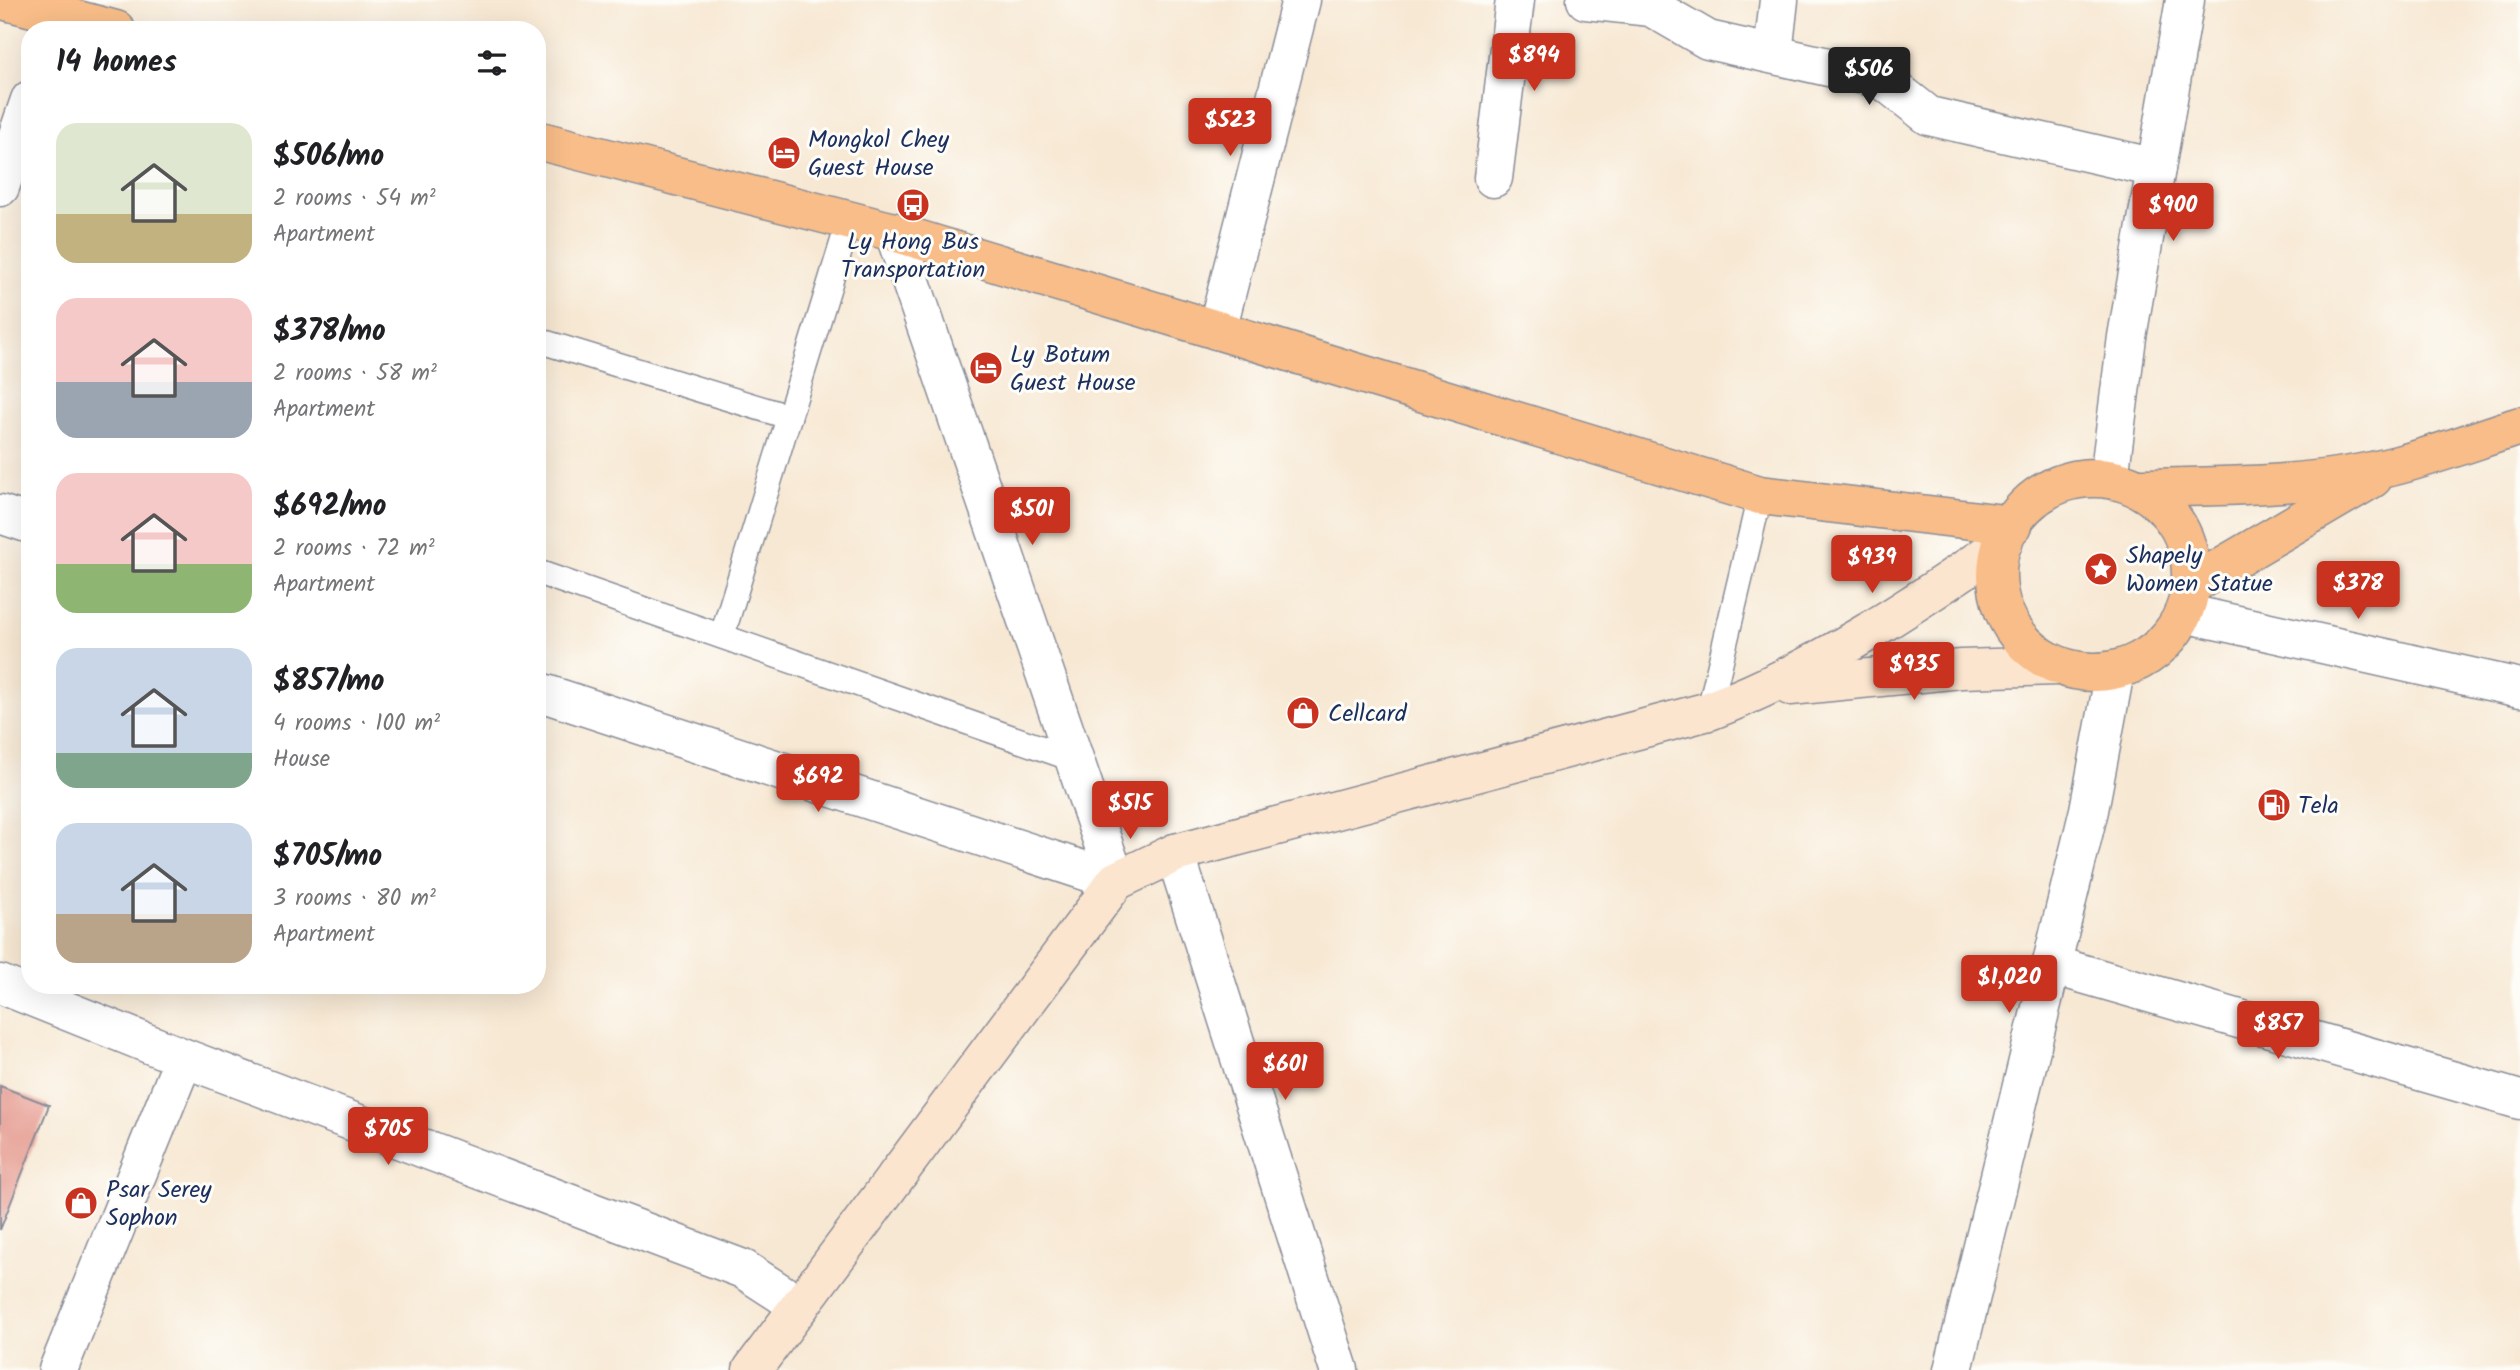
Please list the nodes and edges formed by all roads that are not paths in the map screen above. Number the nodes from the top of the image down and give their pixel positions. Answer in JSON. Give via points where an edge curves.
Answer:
{"nodes":[{"id":1,"x":2,"y":0,"type":"edge"},
{"id":2,"x":1301,"y":0,"type":"edge"},
{"id":3,"x":1515,"y":0,"type":"edge"},
{"id":4,"x":1586,"y":0,"type":"edge"},
{"id":5,"x":1779,"y":0,"type":"edge"},
{"id":6,"x":2185,"y":0,"type":"edge"},
{"id":7,"x":58,"y":15,"type":"edge"},
{"id":8,"x":81,"y":21,"type":"edge"},
{"id":9,"x":1773,"y":54,"type":"junction"},
{"id":10,"x":21,"y":126,"type":"edge"},
{"id":11,"x":546,"y":141,"type":"edge"},
{"id":12,"x":2156,"y":168,"type":"junction"},
{"id":13,"x":1493,"y":178,"type":"dead end"},
{"id":14,"x":0,"y":187,"type":"edge"},
{"id":15,"x":849,"y":221,"type":"junction"},
{"id":16,"x":894,"y":232,"type":"junction"},
{"id":17,"x":1217,"y":330,"type":"junction"},
{"id":18,"x":546,"y":343,"type":"edge"},
{"id":19,"x":789,"y":418,"type":"junction"},
{"id":20,"x":2520,"y":426,"type":"edge"},
{"id":21,"x":2396,"y":465,"type":"junction"},
{"id":22,"x":2124,"y":483,"type":"junction"},
{"id":23,"x":1760,"y":495,"type":"junction"},
{"id":24,"x":0,"y":514,"type":"edge"},
{"id":25,"x":21,"y":521,"type":"edge"},
{"id":26,"x":2008,"y":534,"type":"junction"},
{"id":27,"x":546,"y":575,"type":"edge"},
{"id":28,"x":2188,"y":599,"type":"junction"},
{"id":29,"x":722,"y":636,"type":"junction"},
{"id":30,"x":2057,"y":666,"type":"junction"},
{"id":31,"x":2115,"y":671,"type":"junction"},
{"id":32,"x":2520,"y":688,"type":"edge"},
{"id":33,"x":1768,"y":689,"type":"junction"},
{"id":34,"x":546,"y":694,"type":"edge"},
{"id":35,"x":1709,"y":711,"type":"junction"},
{"id":36,"x":1073,"y":759,"type":"junction"},
{"id":37,"x":1175,"y":853,"type":"junction"},
{"id":38,"x":1116,"y":881,"type":"junction"},
{"id":39,"x":2052,"y":965,"type":"junction"},
{"id":40,"x":0,"y":984,"type":"edge"},
{"id":41,"x":21,"y":992,"type":"edge"},
{"id":42,"x":25,"y":994,"type":"edge"},
{"id":43,"x":184,"y":1058,"type":"junction"},
{"id":44,"x":2520,"y":1100,"type":"edge"},
{"id":45,"x":800,"y":1306,"type":"junction"},
{"id":46,"x":58,"y":1370,"type":"edge"},
{"id":47,"x":752,"y":1370,"type":"edge"},
{"id":48,"x":1339,"y":1370,"type":"edge"},
{"id":49,"x":1953,"y":1370,"type":"edge"}],
"edges":[{"from":1,"to":7,"type":"main road"},
{"from":2,"to":17,"type":"street"},
{"from":3,"to":13,"type":"street"},
{"from":4,"to":9,"type":"street","via":[[1651,7],[1708,40]]},
{"from":5,"to":9,"type":"street"},
{"from":6,"to":12,"type":"street"},
{"from":7,"to":8,"type":"main road"},
{"from":9,"to":12,"type":"street","via":[[1882,79],[1929,116]]},
{"from":10,"to":14,"type":"street"},
{"from":11,"to":15,"type":"main road"},
{"from":12,"to":22,"type":"street","via":[[2127,337]]},
{"from":15,"to":16,"type":"main road"},
{"from":15,"to":19,"type":"lane"},
{"from":16,"to":17,"type":"main road"},
{"from":16,"to":36,"type":"street"},
{"from":17,"to":23,"type":"main road"},
{"from":18,"to":19,"type":"lane"},
{"from":19,"to":29,"type":"lane"},
{"from":20,"to":21,"type":"main road"},
{"from":21,"to":22,"type":"main road","via":[[2274,482]]},
{"from":21,"to":28,"type":"main road"},
{"from":22,"to":26,"type":"main road","via":[[2082,478],[2057,485],[2033,499]]},
{"from":22,"to":28,"type":"main road","via":[[2162,504],[2180,528],[2190,556]]},
{"from":23,"to":26,"type":"main road"},
{"from":23,"to":35,"type":"lane"},
{"from":24,"to":25,"type":"street"},
{"from":26,"to":30,"type":"main road","via":[[1997,572],[2004,611],[2032,651]]},
{"from":26,"to":33,"type":"main road","via":[[1905,609]]},
{"from":27,"to":29,"type":"lane"},
{"from":28,"to":31,"type":"main road","via":[[2168,640],[2144,660]]},
{"from":28,"to":32,"type":"street"},
{"from":29,"to":36,"type":"lane"},
{"from":30,"to":31,"type":"main road","via":[[2086,674]]},
{"from":30,"to":33,"type":"main road","via":[[1864,676]]},
{"from":31,"to":39,"type":"street","via":[[2089,810]]},
{"from":33,"to":35,"type":"main road"},
{"from":34,"to":38,"type":"street"},
{"from":35,"to":37,"type":"main road"},
{"from":36,"to":38,"type":"street"},
{"from":37,"to":38,"type":"main road"},
{"from":37,"to":48,"type":"street"},
{"from":38,"to":45,"type":"main road"},
{"from":39,"to":44,"type":"street"},
{"from":39,"to":49,"type":"street"},
{"from":40,"to":41,"type":"street"},
{"from":42,"to":43,"type":"street"},
{"from":43,"to":45,"type":"street","via":[[743,1269]]},
{"from":43,"to":46,"type":"street"},
{"from":45,"to":47,"type":"main road"}]}
